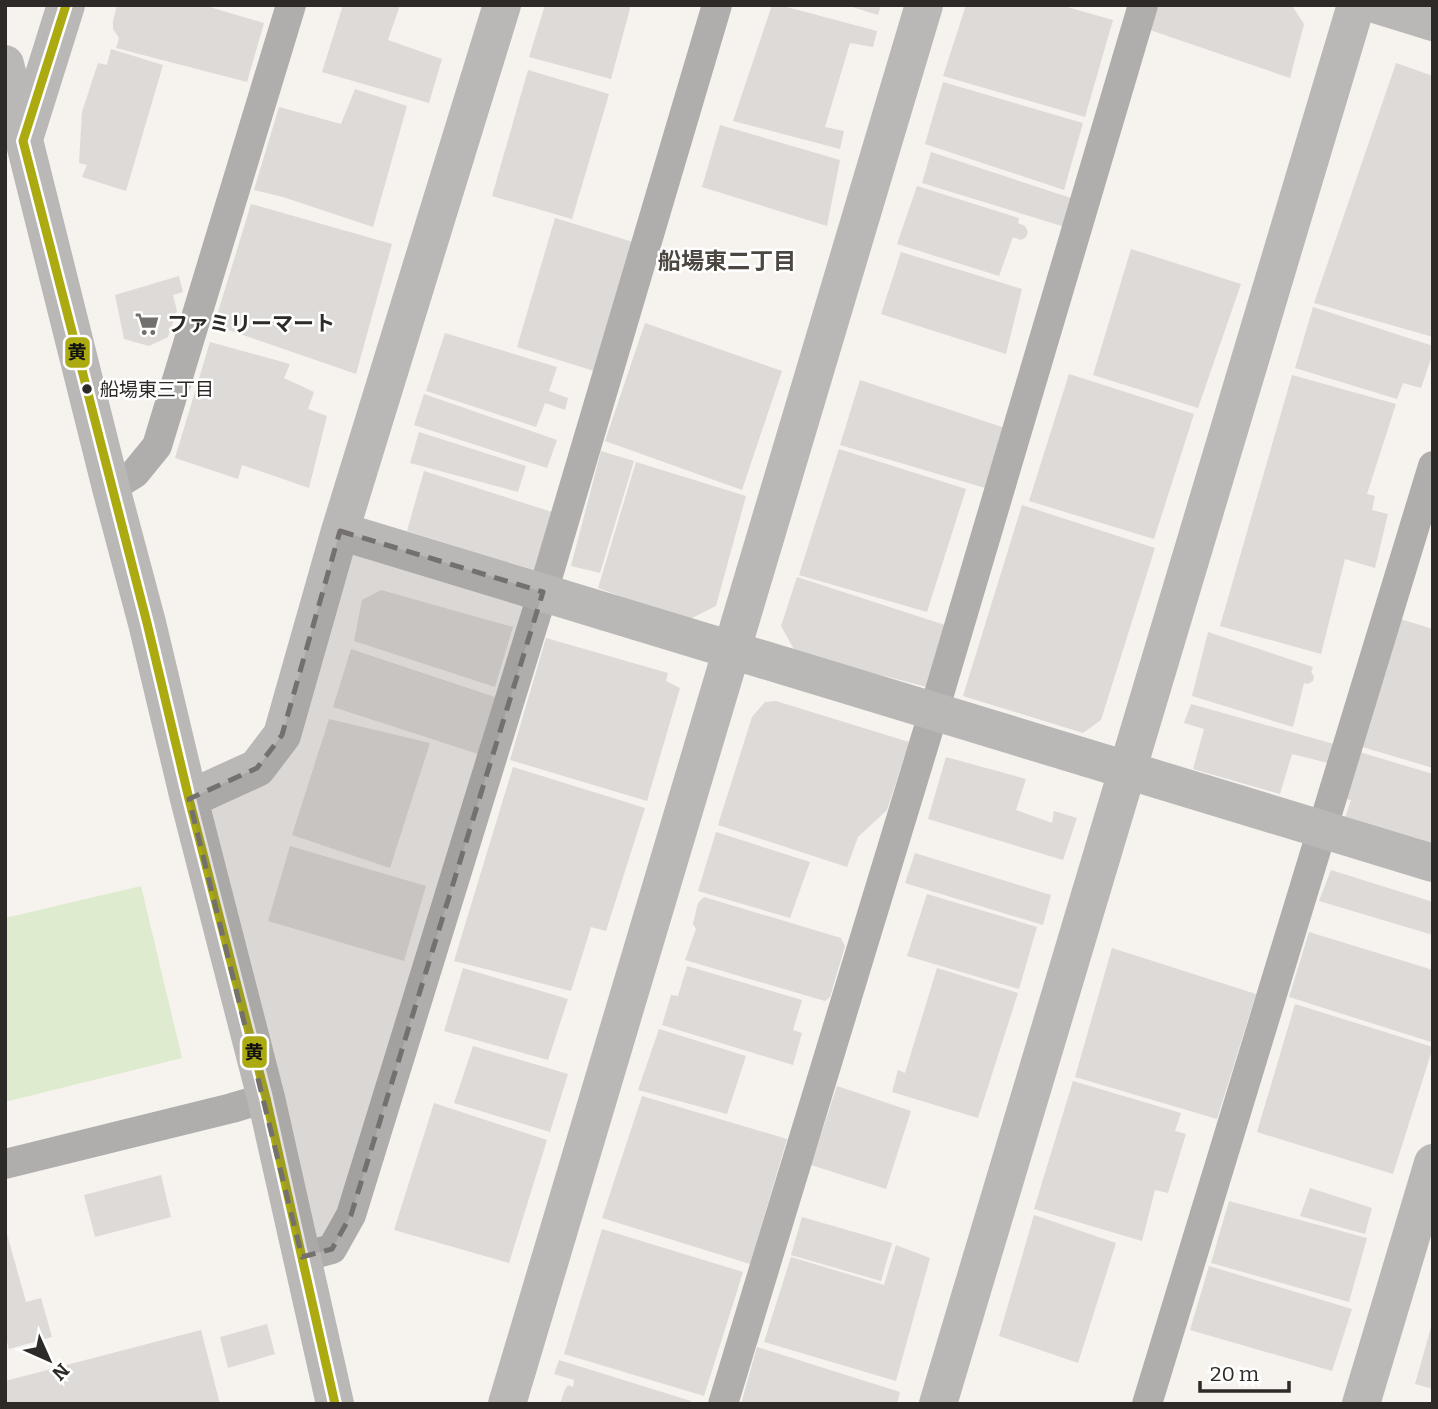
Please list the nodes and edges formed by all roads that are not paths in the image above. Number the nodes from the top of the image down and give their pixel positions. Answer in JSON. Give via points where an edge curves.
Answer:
{"nodes":[{"id":1,"x":66,"y":5,"type":"edge"},
{"id":2,"x":291,"y":5,"type":"edge"},
{"id":3,"x":502,"y":5,"type":"edge"},
{"id":4,"x":717,"y":5,"type":"edge"},
{"id":5,"x":924,"y":5,"type":"edge"},
{"id":6,"x":1143,"y":5,"type":"edge"},
{"id":7,"x":1356,"y":5,"type":"edge"},
{"id":8,"x":1378,"y":5,"type":"edge"},
{"id":9,"x":1433,"y":22,"type":"edge"},
{"id":10,"x":5,"y":64,"type":"edge"},
{"id":11,"x":14,"y":147,"type":"edge"},
{"id":12,"x":1433,"y":466,"type":"edge"},
{"id":13,"x":111,"y":488,"type":"junction"},
{"id":14,"x":340,"y":531,"type":"junction"},
{"id":15,"x":543,"y":592,"type":"junction"},
{"id":16,"x":732,"y":650,"type":"junction"},
{"id":17,"x":934,"y":711,"type":"junction"},
{"id":18,"x":1128,"y":770,"type":"junction"},
{"id":19,"x":189,"y":799,"type":"junction"},
{"id":20,"x":1322,"y":829,"type":"junction"},
{"id":21,"x":1433,"y":863,"type":"edge"},
{"id":22,"x":266,"y":1098,"type":"junction"},
{"id":23,"x":1433,"y":1163,"type":"edge"},
{"id":24,"x":5,"y":1164,"type":"edge"},
{"id":25,"x":302,"y":1257,"type":"junction"},
{"id":26,"x":344,"y":1401,"type":"edge"},
{"id":27,"x":507,"y":1404,"type":"edge"},
{"id":28,"x":723,"y":1404,"type":"edge"},
{"id":29,"x":937,"y":1404,"type":"edge"},
{"id":30,"x":1147,"y":1404,"type":"edge"},
{"id":31,"x":1361,"y":1404,"type":"edge"}],
"edges":[{"from":1,"to":11,"type":"street"},
{"from":2,"to":13,"type":"street","via":[[156,446],[135,473]]},
{"from":3,"to":14,"type":"street"},
{"from":4,"to":15,"type":"street"},
{"from":5,"to":16,"type":"street"},
{"from":6,"to":17,"type":"street"},
{"from":7,"to":18,"type":"street"},
{"from":8,"to":9,"type":"street"},
{"from":10,"to":11,"type":"street"},
{"from":11,"to":13,"type":"street"},
{"from":12,"to":20,"type":"street"},
{"from":13,"to":19,"type":"street"},
{"from":14,"to":15,"type":"street"},
{"from":14,"to":19,"type":"street","via":[[282,735],[257,768]]},
{"from":15,"to":16,"type":"street"},
{"from":15,"to":25,"type":"street","via":[[351,1215],[332,1249]]},
{"from":16,"to":17,"type":"street"},
{"from":16,"to":27,"type":"street"},
{"from":17,"to":18,"type":"street"},
{"from":17,"to":28,"type":"street"},
{"from":18,"to":20,"type":"street"},
{"from":18,"to":29,"type":"street"},
{"from":19,"to":22,"type":"street"},
{"from":20,"to":21,"type":"street"},
{"from":20,"to":30,"type":"street"},
{"from":22,"to":24,"type":"street"},
{"from":22,"to":25,"type":"street"},
{"from":23,"to":31,"type":"street"},
{"from":25,"to":26,"type":"street"}]}
